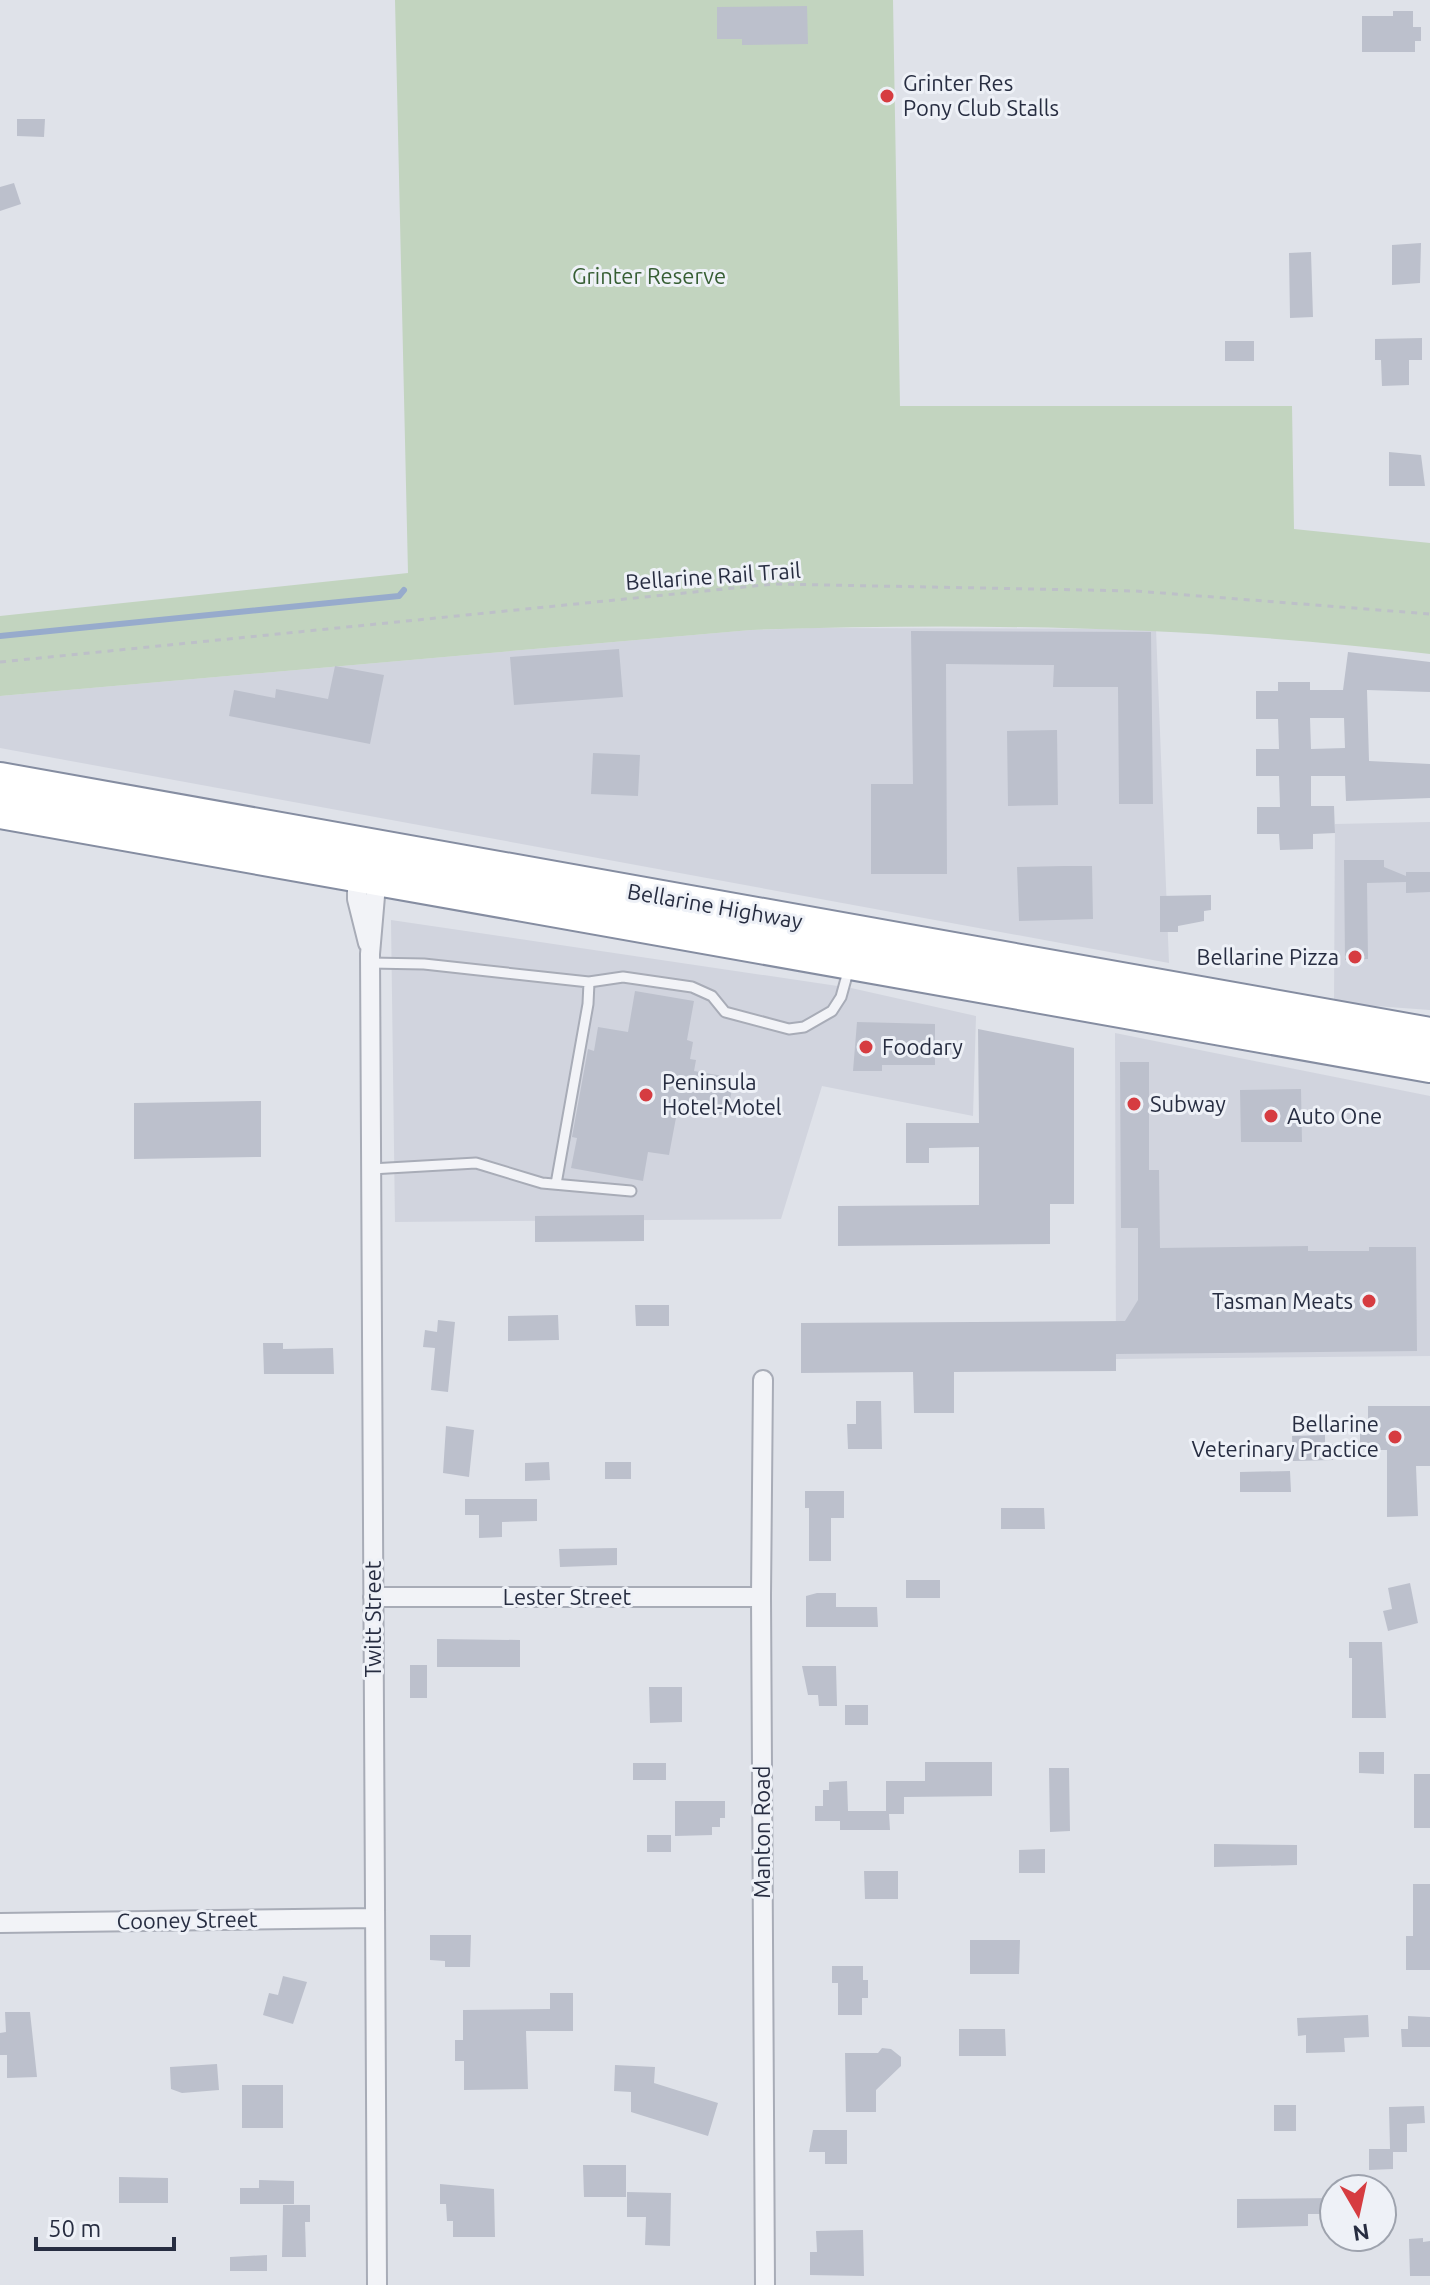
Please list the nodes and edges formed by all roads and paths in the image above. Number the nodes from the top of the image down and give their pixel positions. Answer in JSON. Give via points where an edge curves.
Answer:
{"nodes":[{"id":1,"x":1430,"y":614,"type":"edge"},
{"id":2,"x":0,"y":662,"type":"edge"},
{"id":3,"x":0,"y":780,"type":"edge"},
{"id":4,"x":0,"y":811,"type":"edge"},
{"id":5,"x":368,"y":867,"type":"junction"},
{"id":6,"x":370,"y":958,"type":"junction"},
{"id":7,"x":850,"y":961,"type":"junction"},
{"id":8,"x":589,"y":982,"type":"junction"},
{"id":9,"x":1430,"y":1035,"type":"edge"},
{"id":10,"x":1430,"y":1065,"type":"edge"},
{"id":11,"x":371,"y":1169,"type":"junction"},
{"id":12,"x":556,"y":1184,"type":"junction"},
{"id":13,"x":631,"y":1191,"type":"dead end"},
{"id":14,"x":763,"y":1380,"type":"dead end"},
{"id":15,"x":373,"y":1597,"type":"junction"},
{"id":16,"x":761,"y":1597,"type":"junction"},
{"id":17,"x":375,"y":1918,"type":"junction"},
{"id":18,"x":0,"y":1923,"type":"edge"},
{"id":19,"x":377,"y":2285,"type":"edge"},
{"id":20,"x":765,"y":2285,"type":"edge"}],
"edges":[{"from":1,"to":2,"type":"path","name":"Bellarine Rail Trail","via":[[1136,591],[774,584]]},
{"from":3,"to":5,"type":"highway","name":"Bellarine Highway"},
{"from":4,"to":5,"type":"highway","name":"Bellarine Highway"},
{"from":5,"to":6,"type":"street","name":"Twitt Street"},
{"from":5,"to":7,"type":"highway","name":"Bellarine Highway"},
{"from":5,"to":9,"type":"highway","name":"Bellarine Highway"},
{"from":6,"to":8,"type":"lane"},
{"from":6,"to":11,"type":"street","name":"Twitt Street"},
{"from":7,"to":8,"type":"lane","via":[[846,984],[832,1011],[789,1029],[725,1012],[712,996],[692,987],[623,977]]},
{"from":7,"to":10,"type":"highway","name":"Bellarine Highway"},
{"from":8,"to":12,"type":"lane"},
{"from":11,"to":12,"type":"lane","via":[[476,1163]]},
{"from":11,"to":15,"type":"street","name":"Twitt Street"},
{"from":12,"to":13,"type":"lane"},
{"from":14,"to":16,"type":"street","name":"Manton Road"},
{"from":15,"to":16,"type":"street","name":"Lester Street"},
{"from":15,"to":17,"type":"street","name":"Twitt Street"},
{"from":16,"to":20,"type":"street","name":"Manton Road"},
{"from":17,"to":18,"type":"street","name":"Cooney Street"},
{"from":17,"to":19,"type":"street","name":"Twitt Street"}]}
